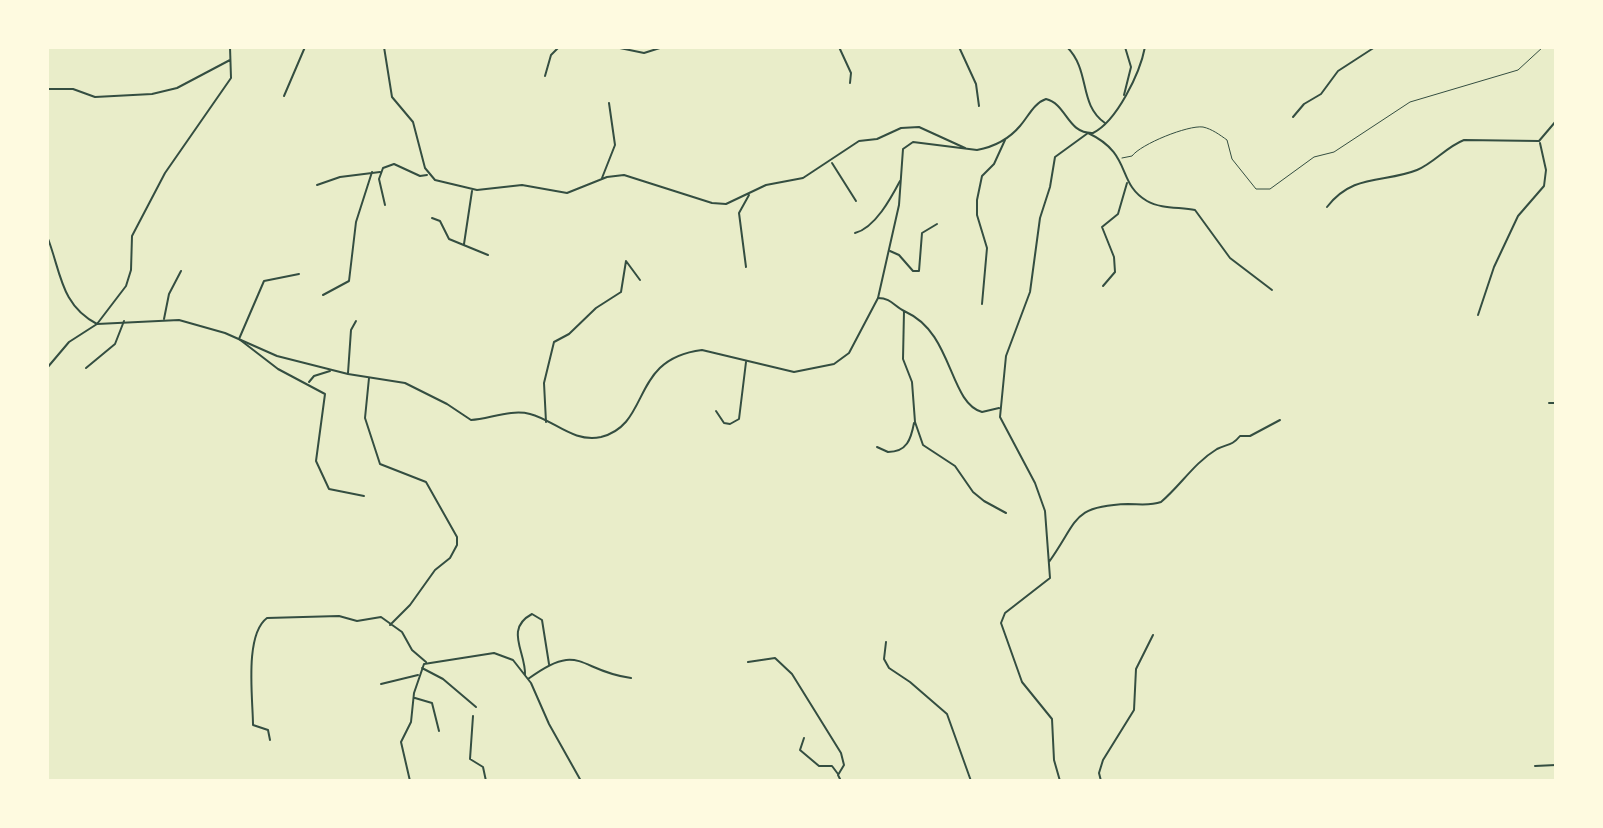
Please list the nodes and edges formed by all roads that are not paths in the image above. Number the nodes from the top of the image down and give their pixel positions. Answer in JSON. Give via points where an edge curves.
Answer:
{"nodes":[{"id":1,"x":230,"y":47,"type":"edge"},
{"id":2,"x":305,"y":47,"type":"edge"},
{"id":3,"x":384,"y":47,"type":"edge"},
{"id":4,"x":559,"y":47,"type":"edge"},
{"id":5,"x":615,"y":47,"type":"edge"},
{"id":6,"x":663,"y":47,"type":"edge"},
{"id":7,"x":839,"y":47,"type":"edge"},
{"id":8,"x":959,"y":47,"type":"edge"},
{"id":9,"x":1067,"y":47,"type":"edge"},
{"id":10,"x":1125,"y":47,"type":"edge"},
{"id":11,"x":1145,"y":47,"type":"edge"},
{"id":12,"x":1375,"y":47,"type":"edge"},
{"id":13,"x":230,"y":60,"type":"junction"},
{"id":14,"x":545,"y":76,"type":"dead end"},
{"id":15,"x":850,"y":83,"type":"dead end"},
{"id":16,"x":47,"y":89,"type":"edge"},
{"id":17,"x":1125,"y":95,"type":"junction"},
{"id":18,"x":284,"y":96,"type":"dead end"},
{"id":19,"x":609,"y":103,"type":"dead end"},
{"id":20,"x":979,"y":106,"type":"dead end"},
{"id":21,"x":1293,"y":117,"type":"dead end"},
{"id":22,"x":1556,"y":121,"type":"edge"},
{"id":23,"x":1106,"y":124,"type":"junction"},
{"id":24,"x":1087,"y":133,"type":"junction"},
{"id":25,"x":1005,"y":139,"type":"junction"},
{"id":26,"x":1539,"y":141,"type":"junction"},
{"id":27,"x":967,"y":150,"type":"junction"},
{"id":28,"x":832,"y":162,"type":"junction"},
{"id":29,"x":372,"y":172,"type":"junction"},
{"id":30,"x":380,"y":172,"type":"junction"},
{"id":31,"x":428,"y":174,"type":"junction"},
{"id":32,"x":602,"y":179,"type":"junction"},
{"id":33,"x":900,"y":181,"type":"junction"},
{"id":34,"x":1128,"y":181,"type":"junction"},
{"id":35,"x":317,"y":185,"type":"dead end"},
{"id":36,"x":472,"y":190,"type":"junction"},
{"id":37,"x":749,"y":194,"type":"junction"},
{"id":38,"x":856,"y":201,"type":"dead end"},
{"id":39,"x":385,"y":205,"type":"dead end"},
{"id":40,"x":1327,"y":207,"type":"dead end"},
{"id":41,"x":432,"y":218,"type":"dead end"},
{"id":42,"x":937,"y":224,"type":"dead end"},
{"id":43,"x":855,"y":233,"type":"dead end"},
{"id":44,"x":47,"y":236,"type":"edge"},
{"id":45,"x":464,"y":244,"type":"junction"},
{"id":46,"x":888,"y":250,"type":"junction"},
{"id":47,"x":488,"y":255,"type":"dead end"},
{"id":48,"x":746,"y":267,"type":"dead end"},
{"id":49,"x":181,"y":271,"type":"dead end"},
{"id":50,"x":299,"y":274,"type":"dead end"},
{"id":51,"x":640,"y":281,"type":"dead end"},
{"id":52,"x":1103,"y":286,"type":"dead end"},
{"id":53,"x":1272,"y":290,"type":"dead end"},
{"id":54,"x":323,"y":295,"type":"dead end"},
{"id":55,"x":878,"y":298,"type":"junction"},
{"id":56,"x":982,"y":304,"type":"dead end"},
{"id":57,"x":904,"y":311,"type":"junction"},
{"id":58,"x":1478,"y":316,"type":"dead end"},
{"id":59,"x":164,"y":319,"type":"junction"},
{"id":60,"x":124,"y":321,"type":"junction"},
{"id":61,"x":356,"y":321,"type":"dead end"},
{"id":62,"x":97,"y":324,"type":"junction"},
{"id":63,"x":239,"y":339,"type":"junction"},
{"id":64,"x":746,"y":362,"type":"junction"},
{"id":65,"x":47,"y":368,"type":"edge"},
{"id":66,"x":86,"y":368,"type":"dead end"},
{"id":67,"x":331,"y":370,"type":"junction"},
{"id":68,"x":348,"y":374,"type":"junction"},
{"id":69,"x":369,"y":378,"type":"junction"},
{"id":70,"x":309,"y":383,"type":"junction"},
{"id":71,"x":1549,"y":403,"type":"dead end"},
{"id":72,"x":1556,"y":403,"type":"edge"},
{"id":73,"x":1000,"y":407,"type":"junction"},
{"id":74,"x":716,"y":411,"type":"dead end"},
{"id":75,"x":1280,"y":420,"type":"dead end"},
{"id":76,"x":546,"y":422,"type":"junction"},
{"id":77,"x":915,"y":422,"type":"junction"},
{"id":78,"x":877,"y":447,"type":"dead end"},
{"id":79,"x":365,"y":496,"type":"dead end"},
{"id":80,"x":1006,"y":513,"type":"dead end"},
{"id":81,"x":1049,"y":562,"type":"junction"},
{"id":82,"x":390,"y":625,"type":"junction"},
{"id":83,"x":1153,"y":635,"type":"dead end"},
{"id":84,"x":886,"y":642,"type":"dead end"},
{"id":85,"x":427,"y":662,"type":"junction"},
{"id":86,"x":748,"y":662,"type":"dead end"},
{"id":87,"x":549,"y":664,"type":"junction"},
{"id":88,"x":422,"y":668,"type":"junction"},
{"id":89,"x":419,"y":675,"type":"junction"},
{"id":90,"x":525,"y":676,"type":"junction"},
{"id":91,"x":631,"y":678,"type":"dead end"},
{"id":92,"x":528,"y":680,"type":"junction"},
{"id":93,"x":381,"y":684,"type":"dead end"},
{"id":94,"x":414,"y":698,"type":"junction"},
{"id":95,"x":476,"y":707,"type":"dead end"},
{"id":96,"x":472,"y":716,"type":"dead end"},
{"id":97,"x":439,"y":731,"type":"dead end"},
{"id":98,"x":804,"y":738,"type":"dead end"},
{"id":99,"x":270,"y":740,"type":"dead end"},
{"id":100,"x":1556,"y":765,"type":"edge"},
{"id":101,"x":1535,"y":766,"type":"dead end"},
{"id":102,"x":838,"y":775,"type":"junction"},
{"id":103,"x":410,"y":781,"type":"edge"},
{"id":104,"x":486,"y":781,"type":"edge"},
{"id":105,"x":581,"y":781,"type":"edge"},
{"id":106,"x":841,"y":781,"type":"edge"},
{"id":107,"x":971,"y":781,"type":"edge"},
{"id":108,"x":1060,"y":781,"type":"edge"},
{"id":109,"x":1101,"y":781,"type":"edge"}],
"edges":[{"from":1,"to":13,"type":"street"},
{"from":2,"to":18,"type":"street"},
{"from":3,"to":31,"type":"street","via":[[392,97],[417,131]]},
{"from":4,"to":14,"type":"street","via":[[551,55]]},
{"from":5,"to":6,"type":"street","via":[[644,53]]},
{"from":7,"to":15,"type":"street"},
{"from":8,"to":20,"type":"street","via":[[976,84]]},
{"from":9,"to":23,"type":"street","via":[[1084,74],[1090,110]]},
{"from":10,"to":17,"type":"street","via":[[1131,67]]},
{"from":11,"to":17,"type":"street","via":[[1139,72]]},
{"from":12,"to":21,"type":"street","via":[[1338,71],[1321,94]]},
{"from":13,"to":16,"type":"street","via":[[177,88],[152,94],[95,97],[73,89]]},
{"from":13,"to":62,"type":"street","via":[[231,78],[165,173],[137,224],[126,286]]},
{"from":17,"to":23,"type":"street"},
{"from":19,"to":32,"type":"street","via":[[615,145]]},
{"from":22,"to":26,"type":"street"},
{"from":23,"to":24,"type":"street"},
{"from":24,"to":25,"type":"street","via":[[1070,123],[1057,103],[1046,99]]},
{"from":24,"to":34,"type":"street","via":[[1118,156]]},
{"from":24,"to":73,"type":"street","via":[[1053,160],[1030,292],[1006,356]]},
{"from":25,"to":27,"type":"street","via":[[986,149]]},
{"from":25,"to":56,"type":"street","via":[[981,179],[977,200],[987,248]]},
{"from":26,"to":40,"type":"street","via":[[1464,140],[1442,150],[1420,169],[1372,178],[1336,195]]},
{"from":26,"to":58,"type":"street","via":[[1546,170],[1544,186],[1518,216]]},
{"from":27,"to":28,"type":"street","via":[[934,132],[911,127],[859,141]]},
{"from":27,"to":33,"type":"street","via":[[913,142],[903,149]]},
{"from":28,"to":37,"type":"street","via":[[803,178],[766,185]]},
{"from":28,"to":38,"type":"street"},
{"from":29,"to":30,"type":"street"},
{"from":29,"to":35,"type":"street"},
{"from":29,"to":54,"type":"street","via":[[356,222],[349,281]]},
{"from":30,"to":31,"type":"street","via":[[394,164],[420,176]]},
{"from":30,"to":39,"type":"street"},
{"from":31,"to":36,"type":"street","via":[[446,185]]},
{"from":32,"to":36,"type":"street","via":[[567,193],[522,185]]},
{"from":32,"to":37,"type":"street","via":[[624,175],[712,203],[726,204]]},
{"from":33,"to":43,"type":"street","via":[[886,205]]},
{"from":33,"to":46,"type":"street"},
{"from":34,"to":52,"type":"street","via":[[1118,214],[1102,227],[1115,272]]},
{"from":34,"to":53,"type":"street","via":[[1133,191],[1149,202],[1195,210],[1230,258]]},
{"from":36,"to":45,"type":"street"},
{"from":37,"to":48,"type":"street","via":[[739,213]]},
{"from":41,"to":45,"type":"street","via":[[440,221],[449,239]]},
{"from":42,"to":46,"type":"street","via":[[922,233],[919,271],[912,271]]},
{"from":44,"to":62,"type":"street","via":[[72,304],[80,315]]},
{"from":45,"to":47,"type":"street"},
{"from":46,"to":55,"type":"street"},
{"from":49,"to":59,"type":"street","via":[[169,294]]},
{"from":50,"to":63,"type":"street","via":[[264,281]]},
{"from":51,"to":76,"type":"street","via":[[626,261],[621,292],[554,342],[544,383]]},
{"from":55,"to":57,"type":"street","via":[[891,299]]},
{"from":55,"to":64,"type":"street","via":[[854,346],[834,364],[794,372]]},
{"from":57,"to":73,"type":"street","via":[[924,321],[933,332],[970,406],[982,412]]},
{"from":57,"to":77,"type":"street","via":[[903,359],[912,382]]},
{"from":59,"to":60,"type":"street"},
{"from":59,"to":63,"type":"street"},
{"from":60,"to":62,"type":"street"},
{"from":60,"to":66,"type":"street","via":[[115,344]]},
{"from":61,"to":68,"type":"street","via":[[351,330]]},
{"from":62,"to":65,"type":"street","via":[[69,342]]},
{"from":63,"to":67,"type":"street","via":[[277,356]]},
{"from":63,"to":70,"type":"street","via":[[278,369]]},
{"from":64,"to":74,"type":"street","via":[[739,419],[724,423]]},
{"from":64,"to":76,"type":"street","via":[[702,350],[665,363],[648,378],[629,418],[600,437],[583,438]]},
{"from":67,"to":68,"type":"street"},
{"from":67,"to":70,"type":"street"},
{"from":68,"to":69,"type":"street"},
{"from":69,"to":76,"type":"street","via":[[419,389],[471,420],[528,413]]},
{"from":69,"to":82,"type":"street","via":[[365,418],[380,464],[426,482],[457,537],[456,551]]},
{"from":70,"to":79,"type":"street","via":[[325,394],[318,469],[329,489]]},
{"from":71,"to":72,"type":"street"},
{"from":73,"to":81,"type":"street","via":[[1002,425],[1043,503]]},
{"from":75,"to":81,"type":"street","via":[[1250,436],[1240,436],[1202,459],[1161,502],[1087,509]]},
{"from":77,"to":78,"type":"street","via":[[911,440],[902,448],[888,452]]},
{"from":77,"to":80,"type":"street","via":[[925,448],[955,466],[973,492]]},
{"from":81,"to":108,"type":"street","via":[[1047,583],[1015,603],[1001,623],[1022,682],[1052,719]]},
{"from":82,"to":85,"type":"street","via":[[402,632],[412,650]]},
{"from":82,"to":99,"type":"street","via":[[381,617],[357,621],[339,616],[273,617],[263,621],[251,664],[253,725],[267,729]]},
{"from":83,"to":109,"type":"street","via":[[1136,669],[1134,710],[1100,766]]},
{"from":84,"to":107,"type":"street","via":[[888,668],[947,714]]},
{"from":85,"to":88,"type":"street"},
{"from":85,"to":90,"type":"street","via":[[494,653],[513,660]]},
{"from":86,"to":102,"type":"street","via":[[775,658],[792,674],[841,753],[844,765]]},
{"from":87,"to":90,"type":"street","via":[[543,623],[532,614],[517,632]]},
{"from":87,"to":91,"type":"street","via":[[576,659],[614,676]]},
{"from":87,"to":92,"type":"street"},
{"from":88,"to":89,"type":"street"},
{"from":88,"to":95,"type":"street"},
{"from":89,"to":93,"type":"street"},
{"from":89,"to":94,"type":"street"},
{"from":90,"to":92,"type":"street"},
{"from":92,"to":105,"type":"street"},
{"from":94,"to":97,"type":"street","via":[[432,703]]},
{"from":94,"to":103,"type":"street","via":[[411,722],[401,743]]},
{"from":96,"to":104,"type":"street","via":[[470,759],[483,767]]},
{"from":98,"to":102,"type":"street","via":[[800,750],[818,766],[832,766]]},
{"from":100,"to":101,"type":"street"},
{"from":102,"to":106,"type":"street"}]}
